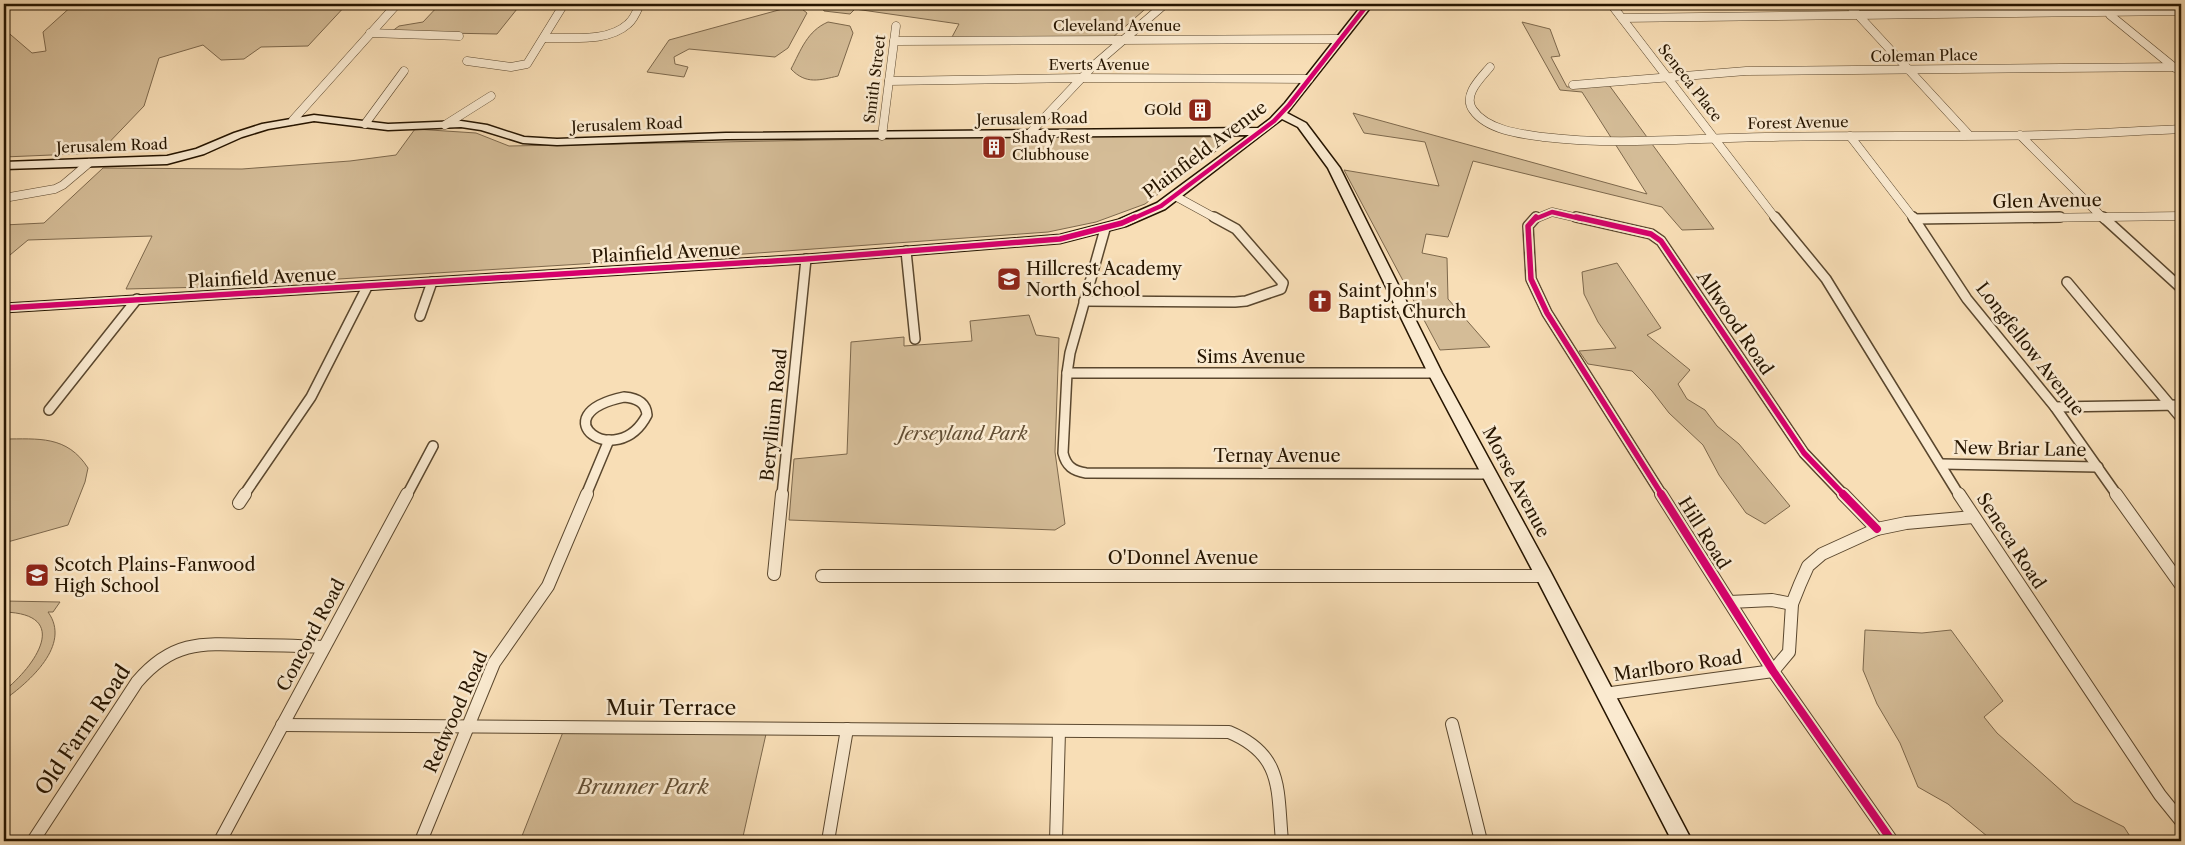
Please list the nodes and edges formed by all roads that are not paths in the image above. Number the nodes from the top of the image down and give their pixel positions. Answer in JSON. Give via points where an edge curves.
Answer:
{"nodes":[{"id":1,"x":397,"y":4,"type":"edge"},
{"id":2,"x":564,"y":4,"type":"edge"},
{"id":3,"x":640,"y":4,"type":"edge"},
{"id":4,"x":1165,"y":4,"type":"edge"},
{"id":5,"x":1368,"y":4,"type":"edge"},
{"id":6,"x":1611,"y":4,"type":"edge"},
{"id":7,"x":1848,"y":4,"type":"edge"},
{"id":8,"x":1955,"y":4,"type":"edge"},
{"id":9,"x":2106,"y":7,"type":"edge"},
{"id":10,"x":2181,"y":11,"type":"edge"},
{"id":11,"x":1964,"y":13,"type":"junction"},
{"id":12,"x":1859,"y":15,"type":"junction"},
{"id":13,"x":1622,"y":18,"type":"junction"},
{"id":14,"x":896,"y":26,"type":"dead end"},
{"id":15,"x":370,"y":34,"type":"junction"},
{"id":16,"x":459,"y":36,"type":"dead end"},
{"id":17,"x":544,"y":38,"type":"junction"},
{"id":18,"x":1124,"y":38,"type":"junction"},
{"id":19,"x":1340,"y":39,"type":"junction"},
{"id":20,"x":894,"y":41,"type":"junction"},
{"id":21,"x":467,"y":61,"type":"dead end"},
{"id":22,"x":1490,"y":66,"type":"dead end"},
{"id":23,"x":2177,"y":67,"type":"edge"},
{"id":24,"x":1909,"y":70,"type":"junction"},
{"id":25,"x":404,"y":71,"type":"dead end"},
{"id":26,"x":2181,"y":73,"type":"edge"},
{"id":27,"x":1668,"y":77,"type":"junction"},
{"id":28,"x":1080,"y":78,"type":"junction"},
{"id":29,"x":1308,"y":79,"type":"junction"},
{"id":30,"x":889,"y":81,"type":"junction"},
{"id":31,"x":1574,"y":85,"type":"dead end"},
{"id":32,"x":491,"y":96,"type":"dead end"},
{"id":33,"x":1284,"y":110,"type":"junction"},
{"id":34,"x":293,"y":120,"type":"junction"},
{"id":35,"x":366,"y":124,"type":"junction"},
{"id":36,"x":445,"y":124,"type":"junction"},
{"id":37,"x":2181,"y":129,"type":"edge"},
{"id":38,"x":1261,"y":131,"type":"junction"},
{"id":39,"x":1029,"y":134,"type":"junction"},
{"id":40,"x":1969,"y":135,"type":"junction"},
{"id":41,"x":2020,"y":135,"type":"junction"},
{"id":42,"x":882,"y":136,"type":"junction"},
{"id":43,"x":1850,"y":136,"type":"junction"},
{"id":44,"x":1716,"y":138,"type":"junction"},
{"id":45,"x":90,"y":163,"type":"junction"},
{"id":46,"x":4,"y":165,"type":"edge"},
{"id":47,"x":1176,"y":196,"type":"junction"},
{"id":48,"x":4,"y":198,"type":"edge"},
{"id":49,"x":2101,"y":216,"type":"junction"},
{"id":50,"x":2181,"y":216,"type":"edge"},
{"id":51,"x":1914,"y":219,"type":"junction"},
{"id":52,"x":1528,"y":226,"type":"joint"},
{"id":53,"x":1105,"y":229,"type":"junction"},
{"id":54,"x":906,"y":251,"type":"junction"},
{"id":55,"x":806,"y":259,"type":"junction"},
{"id":56,"x":1822,"y":273,"type":"joint"},
{"id":57,"x":432,"y":282,"type":"junction"},
{"id":58,"x":2067,"y":282,"type":"dead end"},
{"id":59,"x":367,"y":287,"type":"junction"},
{"id":60,"x":2181,"y":288,"type":"edge"},
{"id":61,"x":137,"y":299,"type":"junction"},
{"id":62,"x":1084,"y":302,"type":"junction"},
{"id":63,"x":4,"y":308,"type":"edge"},
{"id":64,"x":420,"y":316,"type":"dead end"},
{"id":65,"x":915,"y":339,"type":"dead end"},
{"id":66,"x":1067,"y":373,"type":"junction"},
{"id":67,"x":1435,"y":373,"type":"junction"},
{"id":68,"x":2176,"y":406,"type":"edge"},
{"id":69,"x":2054,"y":407,"type":"junction"},
{"id":70,"x":48,"y":410,"type":"dead end"},
{"id":71,"x":2181,"y":418,"type":"edge"},
{"id":72,"x":609,"y":440,"type":"junction"},
{"id":73,"x":433,"y":446,"type":"dead end"},
{"id":74,"x":1941,"y":464,"type":"junction"},
{"id":75,"x":2098,"y":467,"type":"junction"},
{"id":76,"x":1489,"y":474,"type":"junction"},
{"id":77,"x":239,"y":503,"type":"dead end"},
{"id":78,"x":1973,"y":517,"type":"junction"},
{"id":79,"x":1877,"y":529,"type":"junction"},
{"id":80,"x":774,"y":574,"type":"dead end"},
{"id":81,"x":822,"y":576,"type":"dead end"},
{"id":82,"x":1544,"y":576,"type":"junction"},
{"id":83,"x":2181,"y":585,"type":"edge"},
{"id":84,"x":1730,"y":602,"type":"junction"},
{"id":85,"x":1792,"y":604,"type":"junction"},
{"id":86,"x":324,"y":648,"type":"junction"},
{"id":87,"x":1773,"y":671,"type":"junction"},
{"id":88,"x":1604,"y":694,"type":"junction"},
{"id":89,"x":1452,"y":724,"type":"dead end"},
{"id":90,"x":282,"y":725,"type":"junction"},
{"id":91,"x":468,"y":726,"type":"junction"},
{"id":92,"x":847,"y":729,"type":"junction"},
{"id":93,"x":1059,"y":731,"type":"junction"},
{"id":94,"x":2181,"y":820,"type":"edge"},
{"id":95,"x":33,"y":841,"type":"edge"},
{"id":96,"x":220,"y":841,"type":"edge"},
{"id":97,"x":421,"y":841,"type":"edge"},
{"id":98,"x":828,"y":841,"type":"edge"},
{"id":99,"x":1056,"y":841,"type":"edge"},
{"id":100,"x":1282,"y":841,"type":"edge"},
{"id":101,"x":1481,"y":841,"type":"edge"},
{"id":102,"x":1682,"y":841,"type":"edge"},
{"id":103,"x":1892,"y":841,"type":"edge"}],
"edges":[{"from":1,"to":15,"type":"street"},
{"from":2,"to":17,"type":"street"},
{"from":3,"to":17,"type":"street","via":[[628,25],[612,33]]},
{"from":4,"to":18,"type":"street"},
{"from":5,"to":19,"type":"street","name":"Plainfield Avenue"},
{"from":6,"to":13,"type":"street","name":"Seneca Place"},
{"from":7,"to":12,"type":"street"},
{"from":8,"to":11,"type":"street"},
{"from":9,"to":10,"type":"street"},
{"from":9,"to":11,"type":"street"},
{"from":9,"to":23,"type":"street","via":[[2110,15]]},
{"from":11,"to":12,"type":"street"},
{"from":12,"to":13,"type":"street"},
{"from":12,"to":24,"type":"street"},
{"from":13,"to":27,"type":"street","name":"Seneca Place"},
{"from":14,"to":20,"type":"street","name":"Smith Street"},
{"from":15,"to":16,"type":"street"},
{"from":15,"to":34,"type":"street"},
{"from":17,"to":21,"type":"street","via":[[522,66]]},
{"from":18,"to":19,"type":"street","name":"Cleveland Avenue"},
{"from":18,"to":20,"type":"street","name":"Cleveland Avenue"},
{"from":18,"to":28,"type":"street"},
{"from":19,"to":29,"type":"street","name":"Plainfield Avenue"},
{"from":20,"to":30,"type":"street","name":"Smith Street"},
{"from":22,"to":44,"type":"street","name":"Forest Avenue","via":[[1470,94],[1470,104],[1481,118],[1504,129],[1591,141]]},
{"from":23,"to":24,"type":"street","name":"Coleman Place"},
{"from":23,"to":26,"type":"street"},
{"from":24,"to":27,"type":"street","name":"Coleman Place","via":[[1746,71]]},
{"from":24,"to":40,"type":"street"},
{"from":25,"to":35,"type":"street"},
{"from":27,"to":31,"type":"street","name":"Coleman Place"},
{"from":27,"to":44,"type":"street","name":"Seneca Place"},
{"from":28,"to":29,"type":"street","name":"Everts Avenue"},
{"from":28,"to":30,"type":"street","name":"Everts Avenue"},
{"from":28,"to":39,"type":"street"},
{"from":29,"to":33,"type":"street","name":"Plainfield Avenue"},
{"from":30,"to":42,"type":"street","name":"Smith Street"},
{"from":32,"to":36,"type":"street"},
{"from":33,"to":38,"type":"street","name":"Plainfield Avenue"},
{"from":33,"to":67,"type":"street","name":"Morse Avenue","via":[[1316,141],[1334,168]]},
{"from":34,"to":35,"type":"street","name":"Jerusalem Road","via":[[323,118]]},
{"from":34,"to":45,"type":"street","name":"Jerusalem Road","via":[[257,128],[175,159]]},
{"from":35,"to":36,"type":"street","name":"Jerusalem Road","via":[[404,127]]},
{"from":36,"to":42,"type":"street","name":"Jerusalem Road","via":[[471,125],[523,140],[558,142],[726,136]]},
{"from":37,"to":41,"type":"street","name":"Forest Avenue"},
{"from":38,"to":39,"type":"street","name":"Jerusalem Road"},
{"from":38,"to":47,"type":"street","name":"Plainfield Avenue"},
{"from":39,"to":42,"type":"street","name":"Jerusalem Road"},
{"from":40,"to":41,"type":"street","name":"Forest Avenue"},
{"from":40,"to":43,"type":"street","name":"Forest Avenue"},
{"from":41,"to":49,"type":"street"},
{"from":43,"to":44,"type":"street","name":"Forest Avenue"},
{"from":43,"to":51,"type":"street","name":"Longfellow Avenue"},
{"from":44,"to":56,"type":"street","name":"Seneca Place","via":[[1774,216]]},
{"from":45,"to":46,"type":"street","name":"Jerusalem Road"},
{"from":45,"to":48,"type":"street","via":[[55,189]]},
{"from":47,"to":53,"type":"street","name":"Plainfield Avenue","via":[[1142,215]]},
{"from":47,"to":62,"type":"street","via":[[1236,229],[1280,279],[1283,283],[1281,289],[1235,302]]},
{"from":49,"to":50,"type":"street","name":"Glen Avenue"},
{"from":49,"to":51,"type":"street","name":"Glen Avenue"},
{"from":49,"to":60,"type":"street"},
{"from":51,"to":69,"type":"street","name":"Longfellow Avenue","via":[[1967,299]]},
{"from":52,"to":79,"type":"street","name":"Allwood Road","via":[[1542,213],[1552,212],[1651,234],[1661,241],[1804,453]]},
{"from":52,"to":84,"type":"street","name":"Hill Road","via":[[1531,280],[1547,313]]},
{"from":53,"to":54,"type":"street","name":"Plainfield Avenue","via":[[1041,241]]},
{"from":53,"to":62,"type":"street"},
{"from":54,"to":55,"type":"street","name":"Plainfield Avenue"},
{"from":54,"to":65,"type":"street"},
{"from":55,"to":57,"type":"street","name":"Plainfield Avenue"},
{"from":55,"to":80,"type":"street","name":"Beryllium Road"},
{"from":56,"to":74,"type":"street","name":"Seneca Road"},
{"from":57,"to":59,"type":"street","name":"Plainfield Avenue"},
{"from":57,"to":64,"type":"street"},
{"from":58,"to":68,"type":"street"},
{"from":59,"to":61,"type":"street","name":"Plainfield Avenue"},
{"from":59,"to":77,"type":"street","via":[[311,397]]},
{"from":61,"to":63,"type":"street","name":"Plainfield Avenue"},
{"from":61,"to":70,"type":"street"},
{"from":62,"to":66,"type":"street"},
{"from":66,"to":67,"type":"street","name":"Sims Avenue"},
{"from":66,"to":76,"type":"street","name":"Ternay Avenue","via":[[1063,453],[1067,466],[1078,472]]},
{"from":67,"to":76,"type":"street","name":"Morse Avenue"},
{"from":68,"to":69,"type":"street"},
{"from":68,"to":71,"type":"street"},
{"from":69,"to":75,"type":"street","name":"Longfellow Avenue"},
{"from":72,"to":72,"type":"street","via":[[626,437],[642,426],[648,415],[640,400],[624,397],[605,401],[592,410],[586,428],[595,437]]},
{"from":72,"to":91,"type":"street","name":"Redwood Road","via":[[548,586],[494,663]]},
{"from":73,"to":86,"type":"street","name":"Concord Road"},
{"from":74,"to":75,"type":"street","name":"New Briar Lane"},
{"from":74,"to":78,"type":"street","name":"Seneca Road"},
{"from":75,"to":83,"type":"street","name":"Longfellow Avenue"},
{"from":76,"to":82,"type":"street","name":"Morse Avenue"},
{"from":78,"to":79,"type":"street"},
{"from":78,"to":94,"type":"street","name":"Seneca Road","via":[[2160,795]]},
{"from":79,"to":85,"type":"street","via":[[1822,554],[1808,566]]},
{"from":81,"to":82,"type":"street","name":"O'Donnel Avenue"},
{"from":82,"to":88,"type":"street","name":"Morse Avenue"},
{"from":84,"to":85,"type":"street","via":[[1772,600]]},
{"from":84,"to":87,"type":"street","name":"Hill Road"},
{"from":85,"to":87,"type":"street","via":[[1789,652]]},
{"from":86,"to":90,"type":"street","name":"Concord Road"},
{"from":86,"to":95,"type":"street","name":"Old Farm Road","via":[[207,643],[167,655],[136,682]]},
{"from":87,"to":88,"type":"street","name":"Marlboro Road"},
{"from":87,"to":103,"type":"street","name":"Hill Road"},
{"from":88,"to":102,"type":"street","name":"Morse Avenue"},
{"from":89,"to":101,"type":"street"},
{"from":90,"to":91,"type":"street","name":"Muir Terrace"},
{"from":90,"to":96,"type":"street","name":"Concord Road"},
{"from":91,"to":92,"type":"street","name":"Muir Terrace"},
{"from":91,"to":97,"type":"street","name":"Redwood Road"},
{"from":92,"to":93,"type":"street","name":"Muir Terrace"},
{"from":92,"to":98,"type":"street"},
{"from":93,"to":99,"type":"street"},
{"from":93,"to":100,"type":"street","name":"Muir Terrace","via":[[1228,732],[1243,736],[1261,748],[1272,765]]}]}
